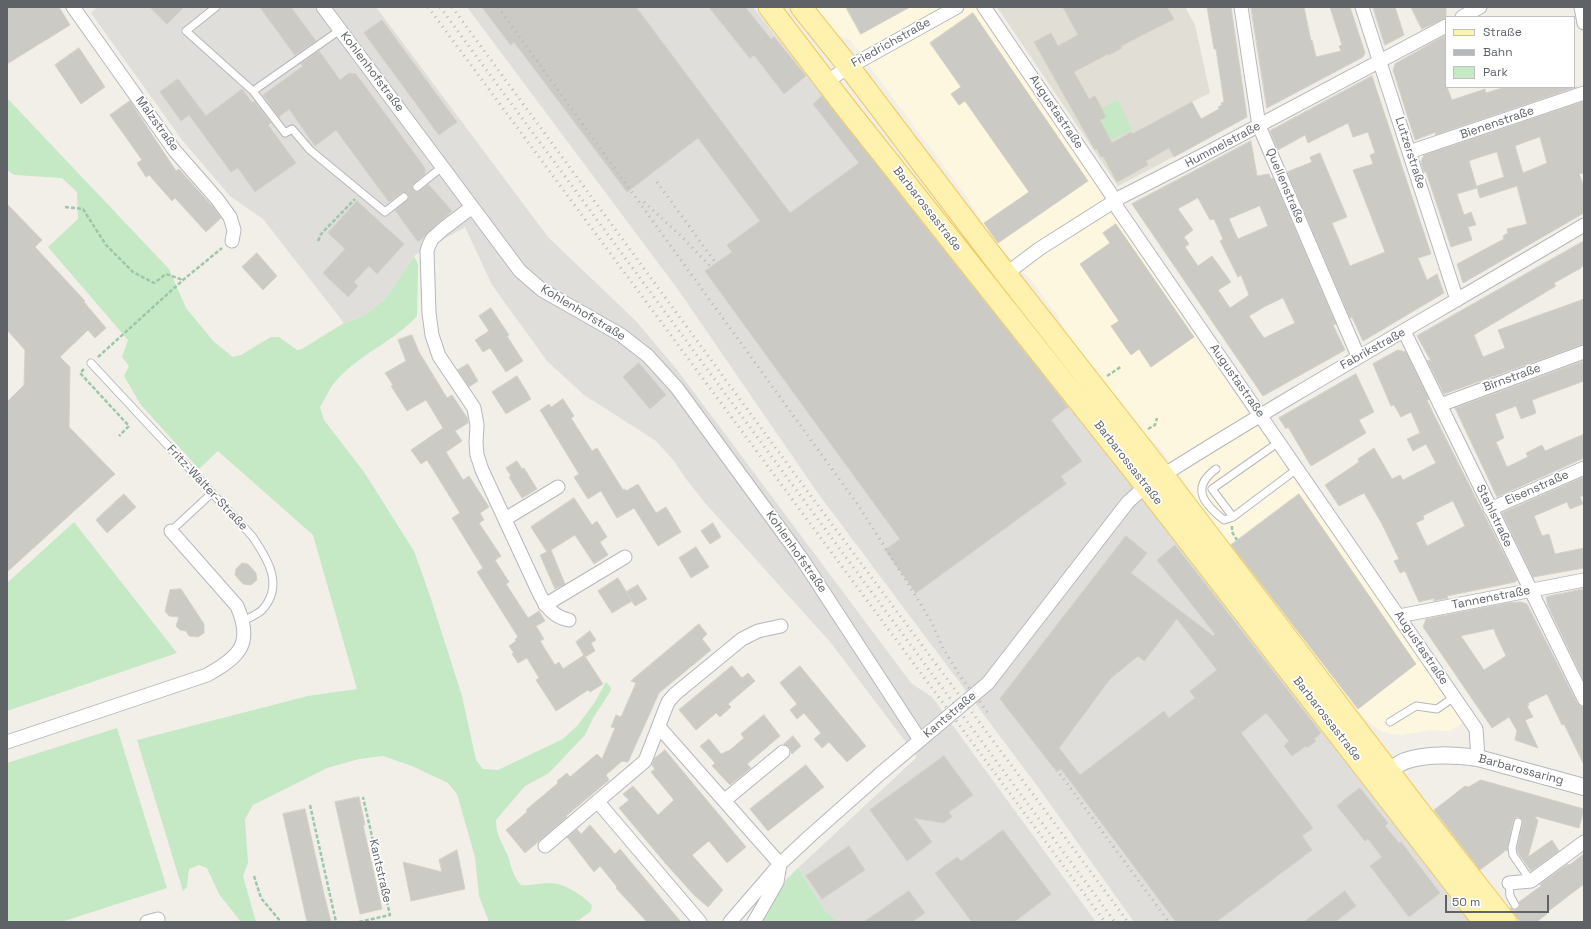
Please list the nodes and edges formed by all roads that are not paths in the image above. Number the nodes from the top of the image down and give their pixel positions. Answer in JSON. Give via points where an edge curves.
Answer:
{"nodes":[{"id":1,"x":73,"y":7,"type":"edge"},
{"id":2,"x":216,"y":7,"type":"edge"},
{"id":3,"x":323,"y":7,"type":"edge"},
{"id":4,"x":769,"y":7,"type":"edge"},
{"id":5,"x":801,"y":7,"type":"edge"},
{"id":6,"x":957,"y":7,"type":"edge"},
{"id":7,"x":984,"y":7,"type":"edge"},
{"id":8,"x":1241,"y":7,"type":"edge"},
{"id":9,"x":1362,"y":7,"type":"edge"},
{"id":10,"x":1480,"y":7,"type":"edge"},
{"id":11,"x":1581,"y":7,"type":"edge"},
{"id":12,"x":1464,"y":16,"type":"edge"},
{"id":13,"x":1584,"y":23,"type":"edge"},
{"id":14,"x":1445,"y":27,"type":"edge"},
{"id":15,"x":340,"y":30,"type":"junction"},
{"id":16,"x":1380,"y":62,"type":"junction"},
{"id":17,"x":849,"y":67,"type":"junction"},
{"id":18,"x":827,"y":81,"type":"junction"},
{"id":19,"x":253,"y":91,"type":"junction"},
{"id":20,"x":1584,"y":93,"type":"edge"},
{"id":21,"x":1259,"y":126,"type":"junction"},
{"id":22,"x":1409,"y":152,"type":"junction"},
{"id":23,"x":442,"y":167,"type":"junction"},
{"id":24,"x":417,"y":187,"type":"dead end"},
{"id":25,"x":404,"y":197,"type":"dead end"},
{"id":26,"x":1114,"y":201,"type":"junction"},
{"id":27,"x":472,"y":207,"type":"junction"},
{"id":28,"x":1584,"y":225,"type":"edge"},
{"id":29,"x":232,"y":241,"type":"dead end"},
{"id":30,"x":1006,"y":274,"type":"junction"},
{"id":31,"x":1457,"y":300,"type":"junction"},
{"id":32,"x":1404,"y":331,"type":"junction"},
{"id":33,"x":1584,"y":352,"type":"edge"},
{"id":34,"x":1358,"y":356,"type":"junction"},
{"id":35,"x":91,"y":363,"type":"road end"},
{"id":36,"x":1440,"y":405,"type":"junction"},
{"id":37,"x":1261,"y":415,"type":"junction"},
{"id":38,"x":1279,"y":442,"type":"junction"},
{"id":39,"x":1584,"y":468,"type":"edge"},
{"id":40,"x":1216,"y":469,"type":"dead end"},
{"id":41,"x":1297,"y":469,"type":"junction"},
{"id":42,"x":1154,"y":481,"type":"junction"},
{"id":43,"x":558,"y":487,"type":"dead end"},
{"id":44,"x":212,"y":493,"type":"junction"},
{"id":45,"x":1490,"y":509,"type":"junction"},
{"id":46,"x":1233,"y":517,"type":"junction"},
{"id":47,"x":505,"y":519,"type":"junction"},
{"id":48,"x":171,"y":531,"type":"joint"},
{"id":49,"x":625,"y":557,"type":"dead end"},
{"id":50,"x":1584,"y":580,"type":"edge"},
{"id":51,"x":1531,"y":591,"type":"junction"},
{"id":52,"x":545,"y":605,"type":"junction"},
{"id":53,"x":1399,"y":616,"type":"junction"},
{"id":54,"x":569,"y":620,"type":"dead end"},
{"id":55,"x":243,"y":621,"type":"junction"},
{"id":56,"x":781,"y":626,"type":"dead end"},
{"id":57,"x":1454,"y":697,"type":"junction"},
{"id":58,"x":1584,"y":699,"type":"edge"},
{"id":59,"x":1390,"y":722,"type":"dead end"},
{"id":60,"x":659,"y":727,"type":"junction"},
{"id":61,"x":920,"y":740,"type":"junction"},
{"id":62,"x":7,"y":742,"type":"edge"},
{"id":63,"x":783,"y":752,"type":"dead end"},
{"id":64,"x":1478,"y":758,"type":"junction"},
{"id":65,"x":1382,"y":777,"type":"junction"},
{"id":66,"x":1584,"y":787,"type":"edge"},
{"id":67,"x":725,"y":800,"type":"junction"},
{"id":68,"x":598,"y":802,"type":"junction"},
{"id":69,"x":1518,"y":822,"type":"dead end"},
{"id":70,"x":1584,"y":842,"type":"edge"},
{"id":71,"x":545,"y":846,"type":"dead end"},
{"id":72,"x":780,"y":864,"type":"junction"},
{"id":73,"x":1531,"y":881,"type":"junction"},
{"id":74,"x":1509,"y":883,"type":"joint"},
{"id":75,"x":1510,"y":914,"type":"edge"},
{"id":76,"x":700,"y":922,"type":"edge"},
{"id":77,"x":730,"y":922,"type":"edge"},
{"id":78,"x":754,"y":922,"type":"edge"},
{"id":79,"x":1484,"y":922,"type":"edge"}],
"edges":[{"from":1,"to":29,"type":"street","name":"Malzstraße","via":[[175,151],[230,217],[234,230]]},
{"from":2,"to":19,"type":"lane","via":[[186,31]]},
{"from":3,"to":15,"type":"street","name":"Kohlenhofstraße"},
{"from":4,"to":18,"type":"main road","name":"Barbarossastraße"},
{"from":5,"to":17,"type":"main road","name":"Barbarossastraße"},
{"from":6,"to":17,"type":"street","name":"Friedrichstraße"},
{"from":7,"to":26,"type":"street","name":"Augustastraße"},
{"from":8,"to":21,"type":"street","name":"Quellenstraße"},
{"from":9,"to":16,"type":"street","name":"Lutzerstraße"},
{"from":10,"to":12,"type":"street"},
{"from":11,"to":13,"type":"street"},
{"from":14,"to":16,"type":"street","name":"Hummelstraße"},
{"from":15,"to":19,"type":"lane"},
{"from":15,"to":23,"type":"street","name":"Kohlenhofstraße"},
{"from":16,"to":21,"type":"street","name":"Hummelstraße"},
{"from":16,"to":22,"type":"street","name":"Lutzerstraße"},
{"from":17,"to":18,"type":"street","name":"Friedrichstraße"},
{"from":17,"to":30,"type":"main road","name":"Barbarossastraße"},
{"from":18,"to":42,"type":"main road","name":"Barbarossastraße","via":[[843,104]]},
{"from":19,"to":25,"type":"lane","via":[[285,133],[292,130],[310,150],[385,212]]},
{"from":20,"to":22,"type":"street","name":"Bienenstraße"},
{"from":21,"to":26,"type":"street","name":"Hummelstraße"},
{"from":21,"to":34,"type":"street","name":"Quellenstraße"},
{"from":22,"to":31,"type":"street","name":"Lutzerstraße"},
{"from":23,"to":24,"type":"lane"},
{"from":23,"to":27,"type":"street","name":"Kohlenhofstraße"},
{"from":26,"to":30,"type":"street","name":"Hummelstraße","via":[[1039,249]]},
{"from":26,"to":37,"type":"street","name":"Augustastraße"},
{"from":27,"to":47,"type":"street","via":[[443,229],[429,245],[429,314],[439,356],[474,408],[477,455]]},
{"from":27,"to":61,"type":"street","name":"Kohlenhofstraße","via":[[520,271],[542,290],[621,334],[648,356],[677,388],[802,559]]},
{"from":28,"to":31,"type":"street","name":"Fabrikstraße"},
{"from":30,"to":42,"type":"main road","name":"Barbarossastraße"},
{"from":31,"to":32,"type":"street","name":"Fabrikstraße"},
{"from":32,"to":34,"type":"street","name":"Fabrikstraße"},
{"from":32,"to":36,"type":"street","name":"Stahlstraße"},
{"from":33,"to":36,"type":"street","name":"Birnstraße"},
{"from":34,"to":37,"type":"street","name":"Fabrikstraße"},
{"from":35,"to":44,"type":"lane","name":"Fritz-Walter-Straße"},
{"from":36,"to":45,"type":"street","name":"Stahlstraße"},
{"from":37,"to":38,"type":"street","name":"Augustastraße"},
{"from":37,"to":42,"type":"street","name":"Fabrikstraße"},
{"from":38,"to":41,"type":"street","name":"Augustastraße"},
{"from":38,"to":46,"type":"lane","via":[[1212,489]]},
{"from":39,"to":45,"type":"street","name":"Eisenstraße"},
{"from":40,"to":46,"type":"lane","via":[[1203,481],[1202,495],[1224,520]]},
{"from":41,"to":46,"type":"lane"},
{"from":41,"to":53,"type":"street","name":"Augustastraße"},
{"from":42,"to":61,"type":"street","name":"Kantstraße","via":[[1128,502],[988,684]]},
{"from":42,"to":65,"type":"main road","name":"Barbarossastraße"},
{"from":43,"to":47,"type":"street"},
{"from":44,"to":48,"type":"lane"},
{"from":44,"to":55,"type":"lane","name":"Fritz-Walter-Straße","via":[[256,541],[267,558],[274,581],[271,597],[262,610]]},
{"from":45,"to":51,"type":"street","name":"Stahlstraße"},
{"from":47,"to":52,"type":"street"},
{"from":48,"to":55,"type":"street","via":[[237,606]]},
{"from":49,"to":52,"type":"street"},
{"from":50,"to":51,"type":"street","name":"Tannenstraße"},
{"from":51,"to":53,"type":"street","name":"Tannenstraße"},
{"from":51,"to":58,"type":"street","name":"Stahlstraße"},
{"from":52,"to":54,"type":"street","via":[[556,616]]},
{"from":53,"to":57,"type":"street","name":"Augustastraße"},
{"from":55,"to":62,"type":"street","via":[[244,638],[239,651],[226,665],[208,675]]},
{"from":56,"to":60,"type":"street","via":[[758,631],[728,650],[675,694],[668,702]]},
{"from":57,"to":59,"type":"lane","via":[[1438,710],[1416,706]]},
{"from":57,"to":64,"type":"street","name":"Augustastraße","via":[[1476,729]]},
{"from":60,"to":67,"type":"street"},
{"from":60,"to":68,"type":"street","via":[[644,762]]},
{"from":61,"to":72,"type":"street","name":"Kantstraße"},
{"from":63,"to":67,"type":"street"},
{"from":64,"to":65,"type":"street","name":"Barbarossaring","via":[[1419,757],[1403,761]]},
{"from":64,"to":66,"type":"street","name":"Barbarossaring"},
{"from":65,"to":75,"type":"main road","name":"Barbarossastraße"},
{"from":65,"to":79,"type":"main road","name":"Barbarossastraße"},
{"from":67,"to":72,"type":"street"},
{"from":68,"to":71,"type":"street"},
{"from":68,"to":76,"type":"street"},
{"from":69,"to":73,"type":"lane","via":[[1512,848],[1513,856]]},
{"from":70,"to":73,"type":"street"},
{"from":72,"to":77,"type":"street","name":"Kantstraße"},
{"from":72,"to":78,"type":"street","via":[[777,882]]},
{"from":73,"to":74,"type":"street"},
{"from":74,"to":75,"type":"lane"}]}
